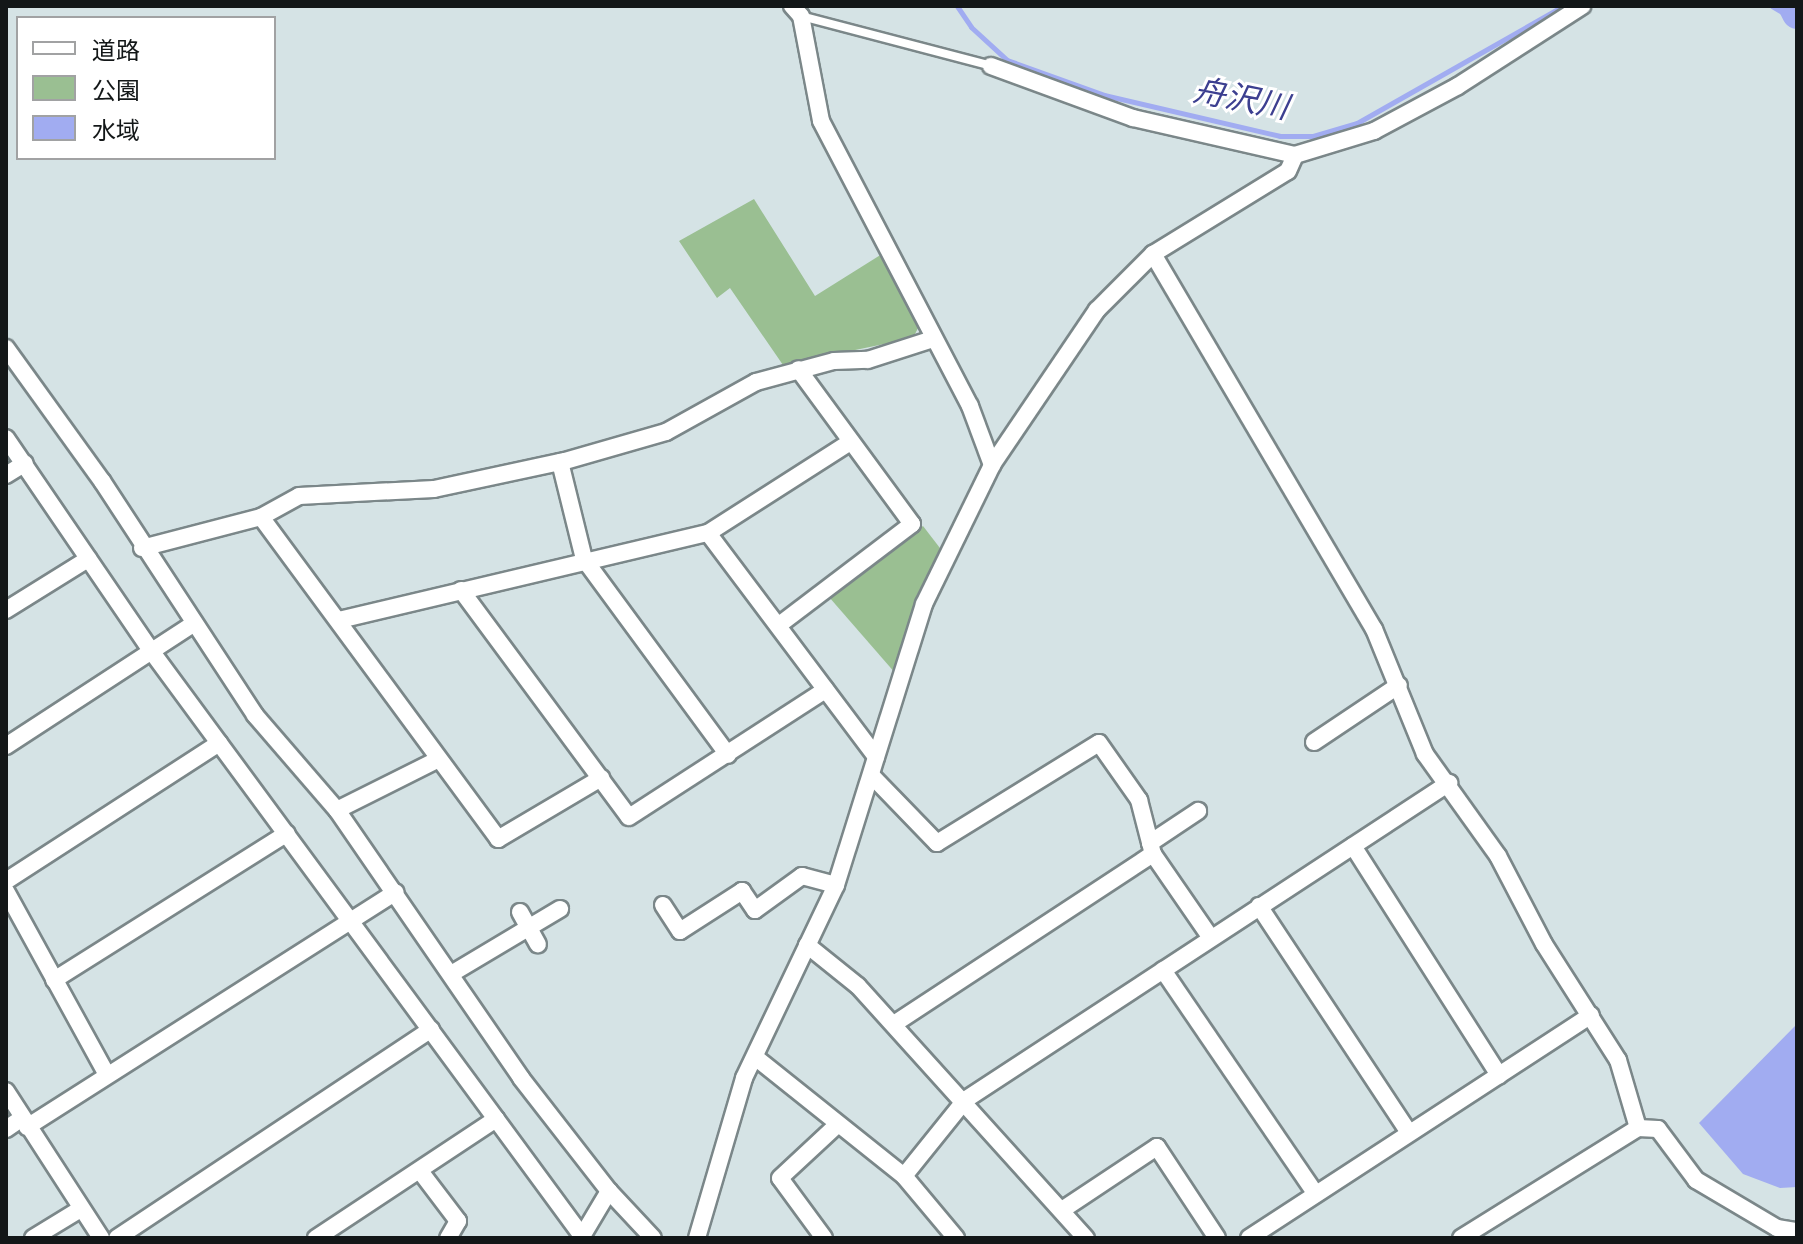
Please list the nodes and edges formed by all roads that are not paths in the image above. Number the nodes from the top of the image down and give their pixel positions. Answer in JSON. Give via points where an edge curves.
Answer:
{"nodes":[{"id":1,"x":1581,"y":7,"type":"edge"},
{"id":2,"x":796,"y":11,"type":"edge"},
{"id":3,"x":991,"y":66,"type":"joint"},
{"id":4,"x":1295,"y":155,"type":"junction"},
{"id":5,"x":1153,"y":254,"type":"junction"},
{"id":6,"x":933,"y":339,"type":"junction"},
{"id":7,"x":6,"y":348,"type":"edge"},
{"id":8,"x":798,"y":369,"type":"junction"},
{"id":9,"x":6,"y":438,"type":"edge"},
{"id":10,"x":849,"y":443,"type":"junction"},
{"id":11,"x":560,"y":462,"type":"junction"},
{"id":12,"x":25,"y":463,"type":"junction"},
{"id":13,"x":992,"y":465,"type":"junction"},
{"id":14,"x":6,"y":475,"type":"edge"},
{"id":15,"x":261,"y":517,"type":"junction"},
{"id":16,"x":708,"y":533,"type":"junction"},
{"id":17,"x":142,"y":548,"type":"junction"},
{"id":18,"x":88,"y":559,"type":"junction"},
{"id":19,"x":584,"y":559,"type":"junction"},
{"id":20,"x":461,"y":590,"type":"junction"},
{"id":21,"x":6,"y":610,"type":"edge"},
{"id":22,"x":339,"y":620,"type":"junction"},
{"id":23,"x":195,"y":623,"type":"junction"},
{"id":24,"x":779,"y":625,"type":"junction"},
{"id":25,"x":152,"y":652,"type":"junction"},
{"id":26,"x":1399,"y":685,"type":"junction"},
{"id":27,"x":825,"y":690,"type":"junction"},
{"id":28,"x":1314,"y":742,"type":"dead end"},
{"id":29,"x":219,"y":743,"type":"junction"},
{"id":30,"x":6,"y":746,"type":"edge"},
{"id":31,"x":728,"y":755,"type":"junction"},
{"id":32,"x":876,"y":757,"type":"junction"},
{"id":33,"x":437,"y":760,"type":"junction"},
{"id":34,"x":873,"y":777,"type":"junction"},
{"id":35,"x":601,"y":778,"type":"junction"},
{"id":36,"x":1449,"y":783,"type":"junction"},
{"id":37,"x":337,"y":810,"type":"junction"},
{"id":38,"x":1198,"y":811,"type":"dead end"},
{"id":39,"x":287,"y":833,"type":"junction"},
{"id":40,"x":1353,"y":846,"type":"junction"},
{"id":41,"x":1152,"y":848,"type":"junction"},
{"id":42,"x":6,"y":881,"type":"edge"},
{"id":43,"x":836,"y":885,"type":"junction"},
{"id":44,"x":6,"y":891,"type":"edge"},
{"id":45,"x":396,"y":892,"type":"junction"},
{"id":46,"x":663,"y":905,"type":"dead end"},
{"id":47,"x":1259,"y":906,"type":"junction"},
{"id":48,"x":560,"y":909,"type":"dead end"},
{"id":49,"x":520,"y":912,"type":"dead end"},
{"id":50,"x":352,"y":918,"type":"junction"},
{"id":51,"x":529,"y":928,"type":"junction"},
{"id":52,"x":1211,"y":938,"type":"junction"},
{"id":53,"x":538,"y":944,"type":"dead end"},
{"id":54,"x":807,"y":945,"type":"junction"},
{"id":55,"x":1163,"y":970,"type":"junction"},
{"id":56,"x":451,"y":974,"type":"junction"},
{"id":57,"x":54,"y":980,"type":"junction"},
{"id":58,"x":1591,"y":1015,"type":"junction"},
{"id":59,"x":894,"y":1024,"type":"junction"},
{"id":60,"x":431,"y":1029,"type":"junction"},
{"id":61,"x":755,"y":1057,"type":"junction"},
{"id":62,"x":107,"y":1075,"type":"junction"},
{"id":63,"x":1499,"y":1075,"type":"junction"},
{"id":64,"x":6,"y":1091,"type":"edge"},
{"id":65,"x":965,"y":1100,"type":"junction"},
{"id":66,"x":496,"y":1119,"type":"junction"},
{"id":67,"x":24,"y":1123,"type":"junction"},
{"id":68,"x":837,"y":1125,"type":"junction"},
{"id":69,"x":1638,"y":1128,"type":"junction"},
{"id":70,"x":6,"y":1129,"type":"edge"},
{"id":71,"x":1409,"y":1133,"type":"junction"},
{"id":72,"x":420,"y":1171,"type":"junction"},
{"id":73,"x":904,"y":1176,"type":"junction"},
{"id":74,"x":609,"y":1191,"type":"junction"},
{"id":75,"x":1316,"y":1194,"type":"junction"},
{"id":76,"x":79,"y":1210,"type":"junction"},
{"id":77,"x":1062,"y":1210,"type":"junction"},
{"id":78,"x":1797,"y":1231,"type":"edge"},
{"id":79,"x":1270,"y":1232,"type":"edge"},
{"id":80,"x":581,"y":1237,"type":"edge"},
{"id":81,"x":33,"y":1238,"type":"edge"},
{"id":82,"x":101,"y":1238,"type":"edge"},
{"id":83,"x":117,"y":1238,"type":"edge"},
{"id":84,"x":316,"y":1238,"type":"edge"},
{"id":85,"x":448,"y":1238,"type":"edge"},
{"id":86,"x":653,"y":1238,"type":"edge"},
{"id":87,"x":697,"y":1238,"type":"edge"},
{"id":88,"x":824,"y":1238,"type":"edge"},
{"id":89,"x":956,"y":1238,"type":"edge"},
{"id":90,"x":1086,"y":1238,"type":"edge"},
{"id":91,"x":1217,"y":1238,"type":"edge"},
{"id":92,"x":1249,"y":1238,"type":"edge"},
{"id":93,"x":1461,"y":1238,"type":"edge"}],
"edges":[{"from":1,"to":4,"type":"street","via":[[1458,86],[1374,131]]},
{"from":2,"to":3,"type":"lane"},
{"from":2,"to":6,"type":"street","via":[[821,121]]},
{"from":3,"to":4,"type":"street","via":[[1133,118]]},
{"from":4,"to":5,"type":"street","via":[[1288,171]]},
{"from":5,"to":13,"type":"street","via":[[1097,310]]},
{"from":5,"to":26,"type":"street","via":[[1374,629]]},
{"from":6,"to":8,"type":"street","via":[[868,360]]},
{"from":6,"to":13,"type":"street","via":[[970,406]]},
{"from":7,"to":17,"type":"street","via":[[102,481]]},
{"from":8,"to":10,"type":"street"},
{"from":8,"to":11,"type":"street","via":[[756,382],[666,432]]},
{"from":9,"to":12,"type":"street"},
{"from":10,"to":16,"type":"street"},
{"from":10,"to":24,"type":"street","via":[[912,524]]},
{"from":11,"to":15,"type":"street","via":[[434,489],[299,496]]},
{"from":11,"to":19,"type":"street"},
{"from":12,"to":14,"type":"street"},
{"from":12,"to":18,"type":"street"},
{"from":13,"to":32,"type":"street","via":[[924,604]]},
{"from":15,"to":17,"type":"street"},
{"from":15,"to":22,"type":"street"},
{"from":16,"to":19,"type":"street"},
{"from":16,"to":24,"type":"street"},
{"from":17,"to":23,"type":"street"},
{"from":18,"to":21,"type":"street"},
{"from":18,"to":25,"type":"street"},
{"from":19,"to":20,"type":"street"},
{"from":19,"to":31,"type":"street"},
{"from":20,"to":22,"type":"street"},
{"from":20,"to":35,"type":"street"},
{"from":22,"to":33,"type":"street"},
{"from":23,"to":25,"type":"street"},
{"from":23,"to":37,"type":"street","via":[[255,715]]},
{"from":24,"to":27,"type":"street"},
{"from":25,"to":29,"type":"street"},
{"from":25,"to":30,"type":"street"},
{"from":26,"to":28,"type":"street"},
{"from":26,"to":36,"type":"street","via":[[1425,754]]},
{"from":27,"to":31,"type":"street"},
{"from":27,"to":32,"type":"street"},
{"from":29,"to":39,"type":"street"},
{"from":29,"to":42,"type":"street"},
{"from":31,"to":35,"type":"street","via":[[629,817]]},
{"from":32,"to":34,"type":"street"},
{"from":33,"to":35,"type":"street","via":[[498,839]]},
{"from":33,"to":37,"type":"street"},
{"from":34,"to":41,"type":"street","via":[[937,843],[1099,743],[1139,800]]},
{"from":34,"to":43,"type":"street"},
{"from":36,"to":40,"type":"street"},
{"from":36,"to":58,"type":"street"},
{"from":37,"to":45,"type":"street"},
{"from":38,"to":41,"type":"street"},
{"from":39,"to":50,"type":"street"},
{"from":39,"to":57,"type":"street"},
{"from":40,"to":47,"type":"street"},
{"from":40,"to":63,"type":"street"},
{"from":41,"to":52,"type":"street"},
{"from":41,"to":59,"type":"street"},
{"from":43,"to":46,"type":"street","via":[[802,876],[755,910],[742,891],[680,931]]},
{"from":43,"to":54,"type":"street"},
{"from":44,"to":57,"type":"street"},
{"from":45,"to":50,"type":"street"},
{"from":45,"to":56,"type":"street"},
{"from":47,"to":52,"type":"street"},
{"from":47,"to":71,"type":"street"},
{"from":48,"to":51,"type":"street"},
{"from":49,"to":51,"type":"street"},
{"from":50,"to":60,"type":"street"},
{"from":50,"to":62,"type":"street"},
{"from":51,"to":53,"type":"street"},
{"from":51,"to":56,"type":"street"},
{"from":52,"to":55,"type":"street"},
{"from":54,"to":59,"type":"street"},
{"from":54,"to":61,"type":"street"},
{"from":55,"to":65,"type":"street"},
{"from":55,"to":75,"type":"street"},
{"from":56,"to":74,"type":"street","via":[[521,1078]]},
{"from":57,"to":62,"type":"street"},
{"from":58,"to":63,"type":"street"},
{"from":58,"to":69,"type":"street","via":[[1618,1060]]},
{"from":59,"to":65,"type":"street"},
{"from":60,"to":66,"type":"street"},
{"from":60,"to":83,"type":"street"},
{"from":61,"to":68,"type":"street"},
{"from":61,"to":87,"type":"street","via":[[744,1078]]},
{"from":62,"to":67,"type":"street"},
{"from":63,"to":71,"type":"street"},
{"from":64,"to":67,"type":"street"},
{"from":65,"to":73,"type":"street"},
{"from":65,"to":77,"type":"street"},
{"from":66,"to":72,"type":"street"},
{"from":66,"to":80,"type":"street"},
{"from":67,"to":70,"type":"street"},
{"from":67,"to":76,"type":"street"},
{"from":68,"to":73,"type":"street"},
{"from":68,"to":88,"type":"street","via":[[780,1178]]},
{"from":69,"to":78,"type":"street","via":[[1658,1129],[1696,1180],[1777,1228]]},
{"from":69,"to":93,"type":"street"},
{"from":71,"to":75,"type":"street"},
{"from":72,"to":84,"type":"street"},
{"from":72,"to":85,"type":"street","via":[[458,1221]]},
{"from":73,"to":89,"type":"street"},
{"from":74,"to":80,"type":"street"},
{"from":74,"to":86,"type":"street"},
{"from":75,"to":79,"type":"street"},
{"from":76,"to":81,"type":"street"},
{"from":76,"to":82,"type":"street"},
{"from":77,"to":90,"type":"street"},
{"from":77,"to":91,"type":"street","via":[[1157,1147]]},
{"from":79,"to":92,"type":"street"}]}
